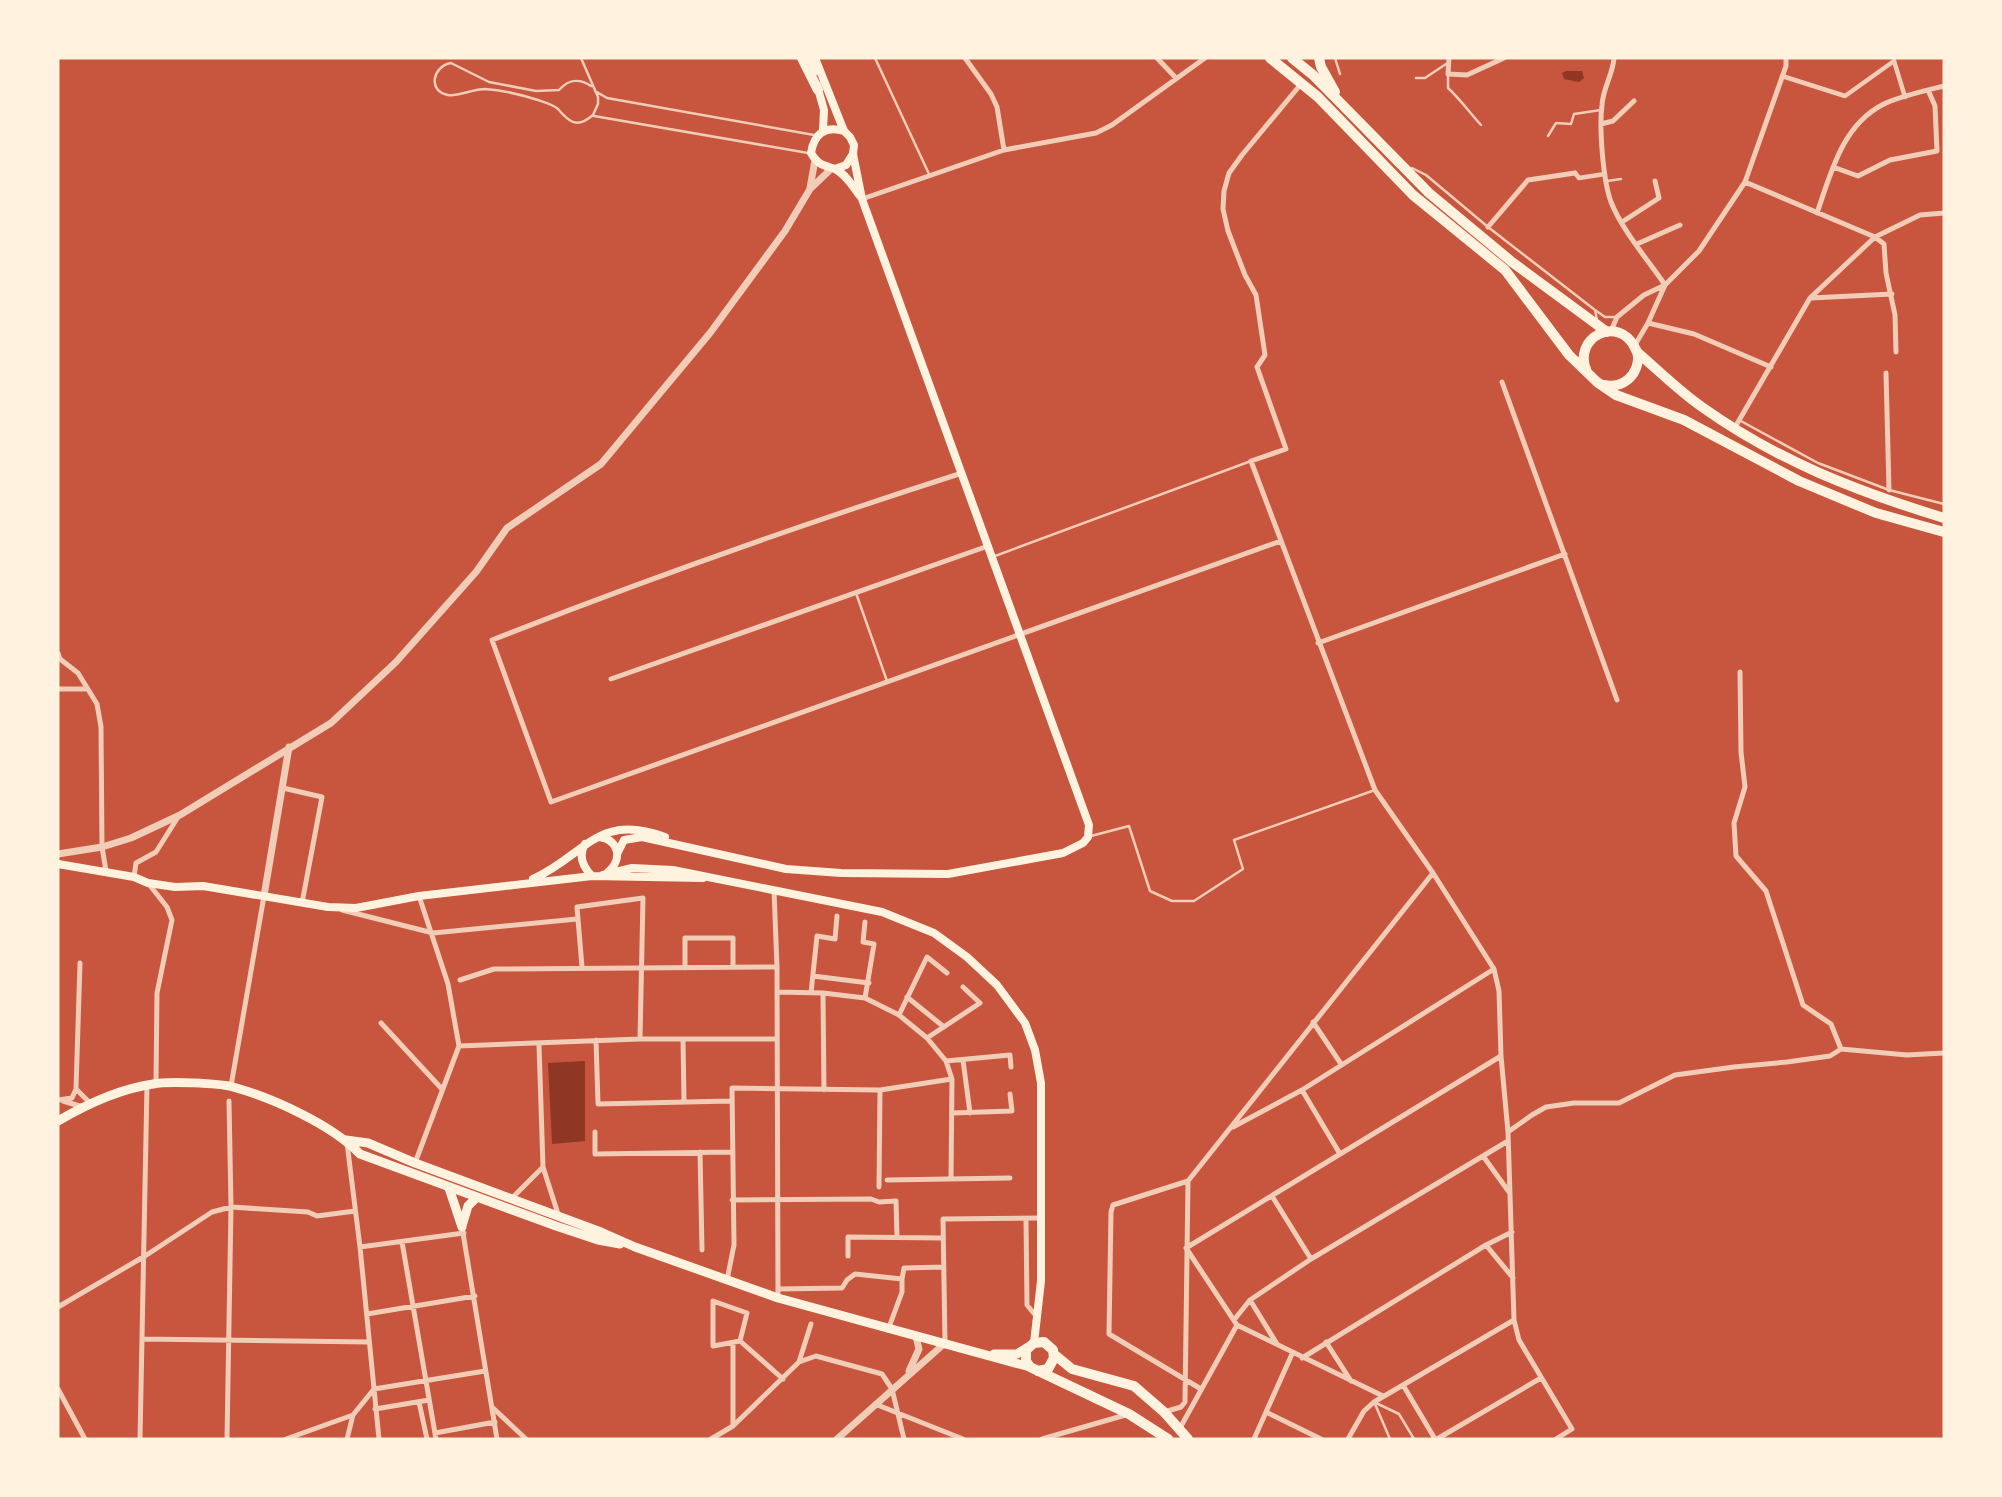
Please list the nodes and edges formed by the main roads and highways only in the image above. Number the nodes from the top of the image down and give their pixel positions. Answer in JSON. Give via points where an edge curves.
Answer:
{"nodes":[{"id":1,"x":802,"y":58,"type":"edge"},
{"id":2,"x":809,"y":58,"type":"edge"},
{"id":3,"x":815,"y":58,"type":"edge"},
{"id":4,"x":1270,"y":58,"type":"edge"},
{"id":5,"x":1292,"y":58,"type":"edge"},
{"id":6,"x":1320,"y":58,"type":"edge"},
{"id":7,"x":818,"y":90,"type":"junction"},
{"id":8,"x":1341,"y":104,"type":"junction"},
{"id":9,"x":844,"y":131,"type":"junction"},
{"id":10,"x":820,"y":133,"type":"junction"},
{"id":11,"x":853,"y":155,"type":"junction"},
{"id":12,"x":833,"y":169,"type":"junction"},
{"id":13,"x":862,"y":199,"type":"junction"},
{"id":14,"x":1609,"y":331,"type":"junction"},
{"id":15,"x":1636,"y":349,"type":"junction"},
{"id":16,"x":1587,"y":373,"type":"junction"},
{"id":17,"x":1604,"y":385,"type":"junction"},
{"id":18,"x":1944,"y":518,"type":"edge"},
{"id":19,"x":1944,"y":532,"type":"edge"},
{"id":20,"x":590,"y":840,"type":"junction"},
{"id":21,"x":691,"y":847,"type":"junction"},
{"id":22,"x":618,"y":856,"type":"junction"},
{"id":23,"x":58,"y":864,"type":"edge"},
{"id":24,"x":632,"y":868,"type":"junction"},
{"id":25,"x":603,"y":875,"type":"junction"},
{"id":26,"x":592,"y":876,"type":"junction"},
{"id":27,"x":706,"y":878,"type":"junction"},
{"id":28,"x":527,"y":882,"type":"junction"},
{"id":29,"x":62,"y":1118,"type":"edge"},
{"id":30,"x":346,"y":1140,"type":"junction"},
{"id":31,"x":449,"y":1188,"type":"junction"},
{"id":32,"x":477,"y":1197,"type":"junction"},
{"id":33,"x":635,"y":1247,"type":"junction"},
{"id":34,"x":1038,"y":1319,"type":"junction"},
{"id":35,"x":1047,"y":1343,"type":"junction"},
{"id":36,"x":1031,"y":1345,"type":"junction"},
{"id":37,"x":982,"y":1354,"type":"junction"},
{"id":38,"x":1055,"y":1355,"type":"junction"},
{"id":39,"x":1034,"y":1369,"type":"junction"},
{"id":40,"x":1168,"y":1439,"type":"edge"},
{"id":41,"x":1188,"y":1439,"type":"edge"}],
"edges":[{"from":1,"to":7,"type":"highway"},
{"from":2,"to":7,"type":"main road"},
{"from":3,"to":9,"type":"main road"},
{"from":4,"to":16,"type":"highway","via":[[1302,82],[1413,195],[1505,270]]},
{"from":5,"to":8,"type":"highway"},
{"from":6,"to":8,"type":"highway"},
{"from":7,"to":10,"type":"main road","via":[[824,110]]},
{"from":8,"to":14,"type":"highway","via":[[1429,193],[1511,262]]},
{"from":9,"to":10,"type":"main road","via":[[833,128]]},
{"from":9,"to":11,"type":"main road","via":[[850,137]]},
{"from":10,"to":12,"type":"main road","via":[[813,157]]},
{"from":11,"to":12,"type":"main road","via":[[846,165]]},
{"from":11,"to":13,"type":"main road"},
{"from":12,"to":13,"type":"main road","via":[[848,179]]},
{"from":13,"to":21,"type":"main road","via":[[1089,825],[1088,837],[1063,853],[948,874],[786,869]]},
{"from":14,"to":15,"type":"highway","via":[[1620,333]]},
{"from":14,"to":16,"type":"highway","via":[[1587,345],[1583,362]]},
{"from":15,"to":17,"type":"highway","via":[[1637,367],[1629,379]]},
{"from":15,"to":18,"type":"highway","via":[[1699,406],[1737,424],[1806,469]]},
{"from":16,"to":17,"type":"highway"},
{"from":17,"to":19,"type":"highway","via":[[1616,395],[1684,420],[1799,481],[1876,513]]},
{"from":20,"to":21,"type":"main road","via":[[620,830],[645,830]]},
{"from":20,"to":22,"type":"main road","via":[[600,836],[612,841]]},
{"from":20,"to":26,"type":"main road","via":[[581,859]]},
{"from":20,"to":28,"type":"main road","via":[[556,869]]},
{"from":21,"to":22,"type":"main road","via":[[642,837],[624,840]]},
{"from":22,"to":24,"type":"main road","via":[[623,866]]},
{"from":22,"to":25,"type":"main road","via":[[614,867]]},
{"from":23,"to":28,"type":"main road","via":[[148,883],[203,886],[328,907],[356,908]]},
{"from":24,"to":25,"type":"main road"},
{"from":24,"to":27,"type":"main road","via":[[673,870]]},
{"from":25,"to":26,"type":"main road"},
{"from":25,"to":27,"type":"main road"},
{"from":26,"to":28,"type":"main road"},
{"from":27,"to":34,"type":"main road","via":[[882,912],[934,933],[996,985],[1025,1023],[1041,1083]]},
{"from":29,"to":30,"type":"main road","via":[[152,1084],[231,1086],[298,1112]]},
{"from":30,"to":31,"type":"main road","via":[[360,1154]]},
{"from":30,"to":33,"type":"main road","via":[[368,1143]]},
{"from":31,"to":32,"type":"main road"},
{"from":31,"to":32,"type":"main road","via":[[463,1230],[468,1206]]},
{"from":32,"to":33,"type":"main road","via":[[598,1240]]},
{"from":33,"to":37,"type":"main road","via":[[888,1330]]},
{"from":34,"to":35,"type":"main road"},
{"from":34,"to":36,"type":"main road"},
{"from":35,"to":36,"type":"highway"},
{"from":35,"to":38,"type":"highway"},
{"from":36,"to":37,"type":"main road","via":[[1017,1354]]},
{"from":36,"to":39,"type":"highway","via":[[1025,1357]]},
{"from":37,"to":39,"type":"main road"},
{"from":38,"to":39,"type":"highway","via":[[1051,1366]]},
{"from":38,"to":41,"type":"highway","via":[[1072,1369],[1134,1385]]},
{"from":39,"to":40,"type":"highway","via":[[1129,1414]]}]}
